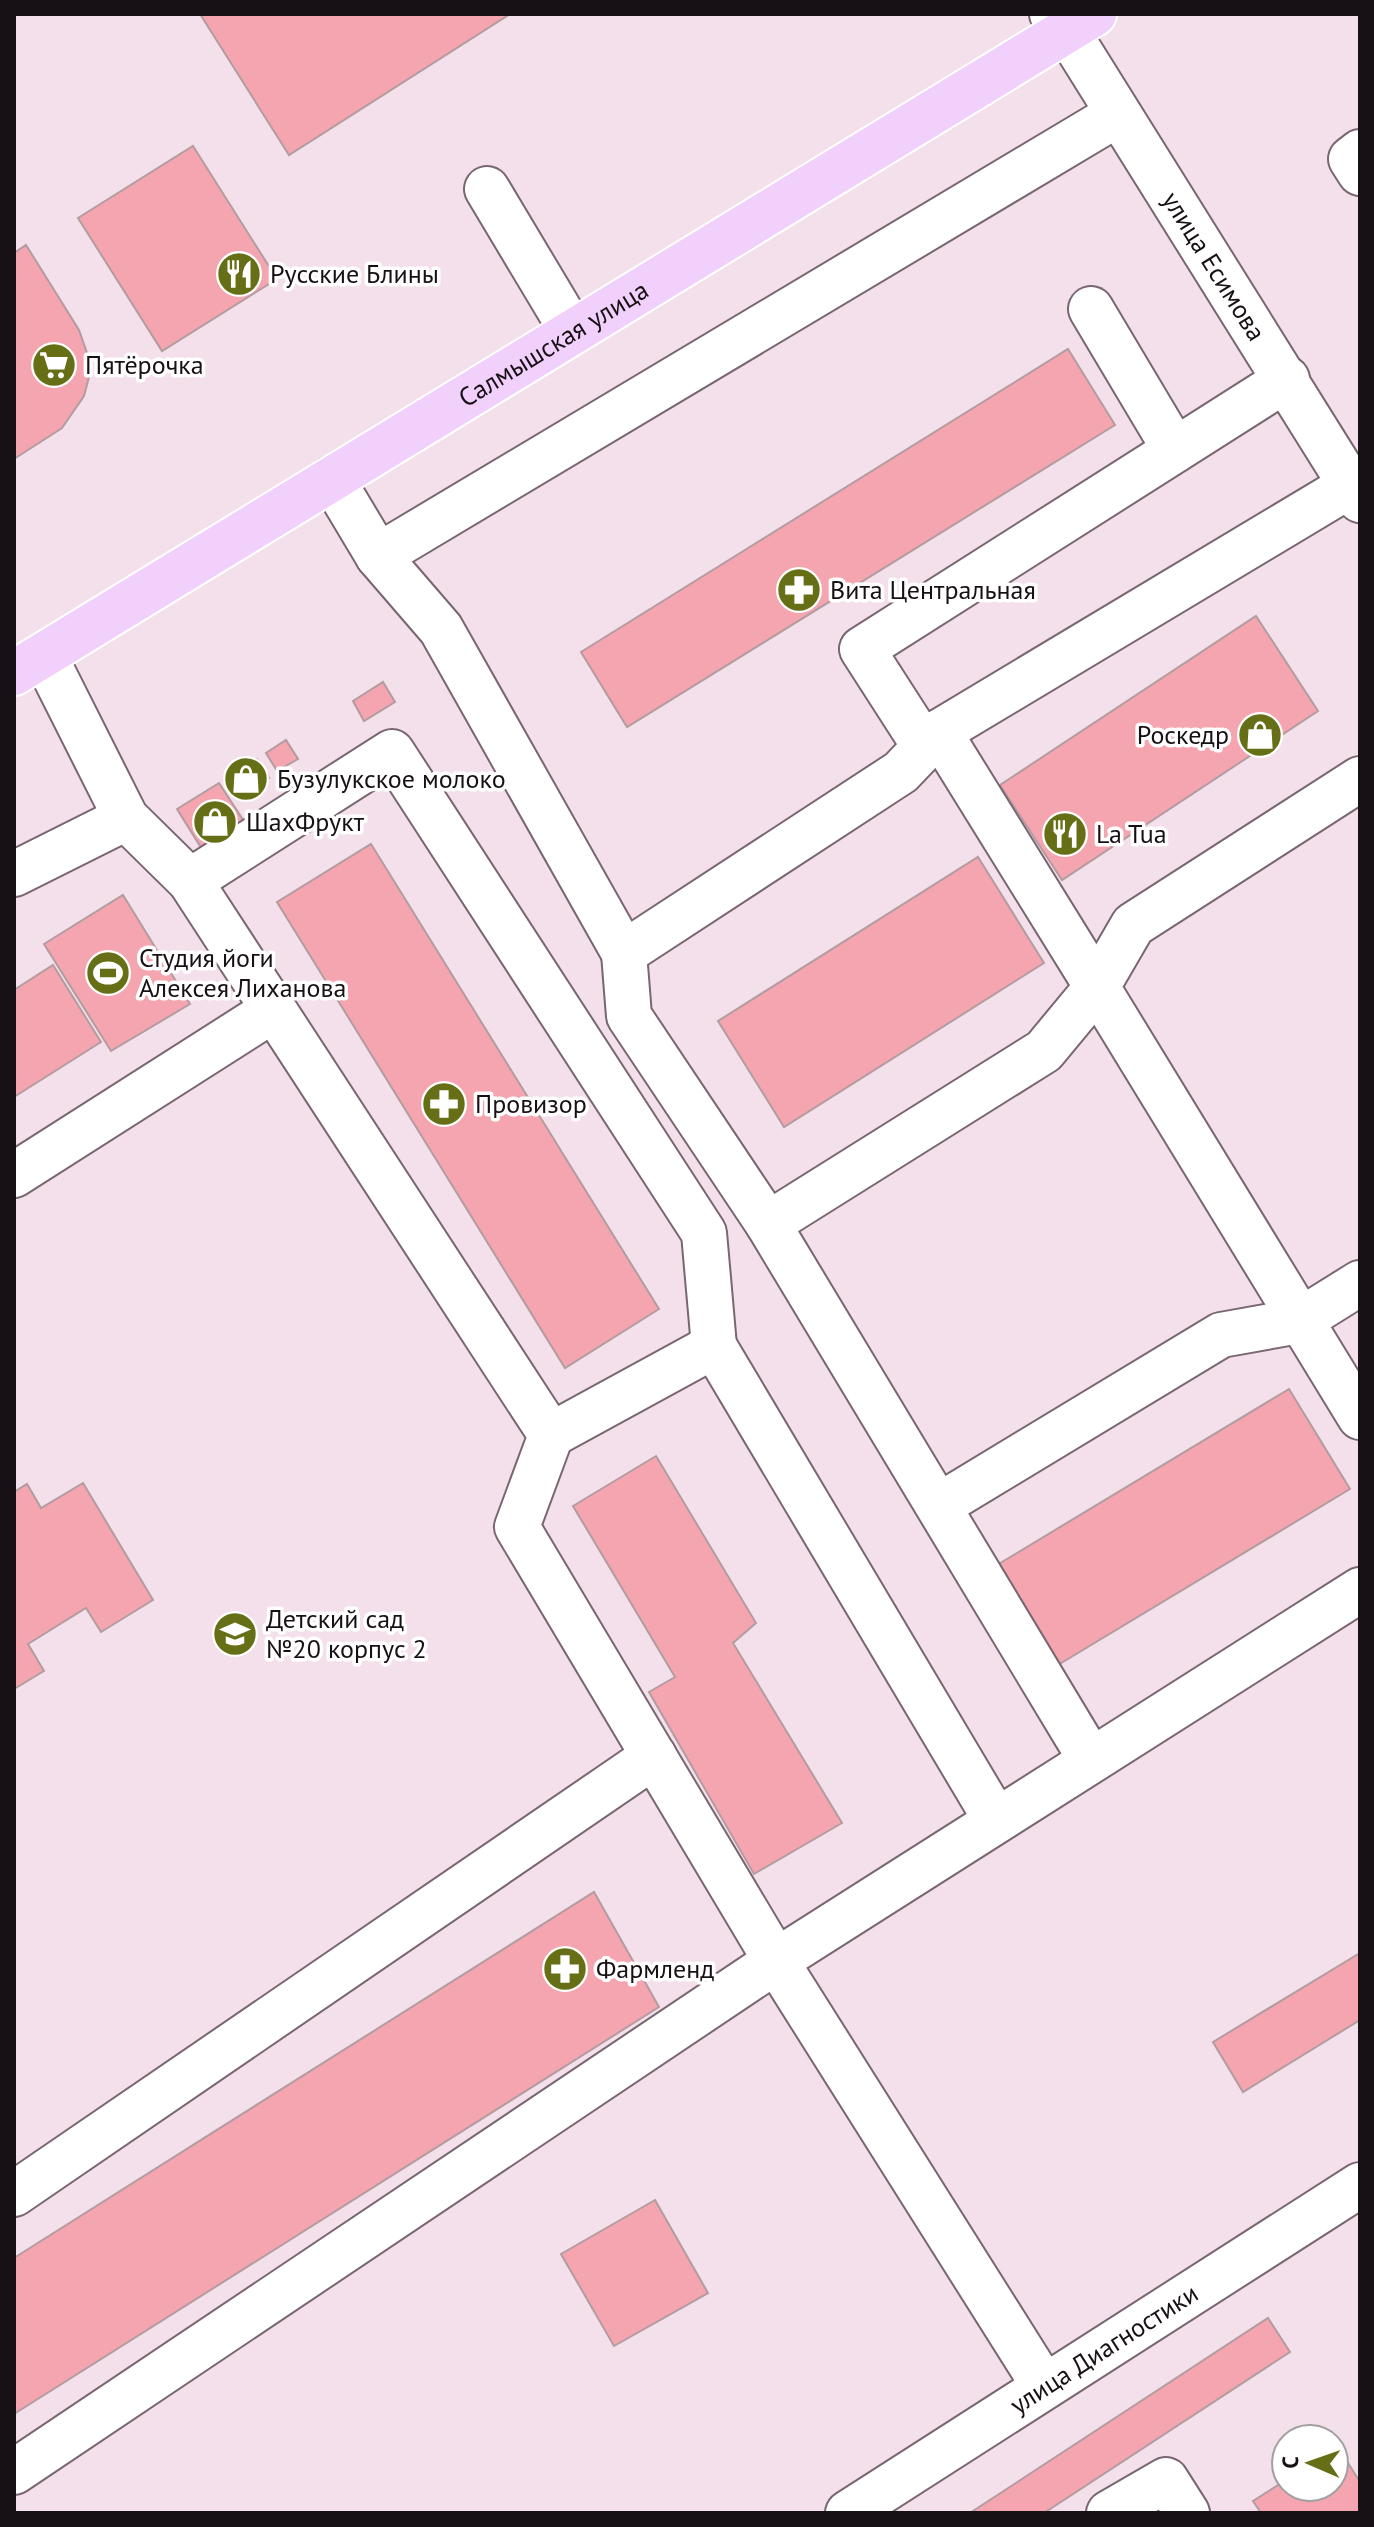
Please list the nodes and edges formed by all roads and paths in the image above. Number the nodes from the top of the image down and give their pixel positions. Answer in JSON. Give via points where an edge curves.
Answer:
{"nodes":[{"id":1,"x":1071,"y":20,"type":"edge"},
{"id":2,"x":1118,"y":114,"type":"junction"},
{"id":3,"x":1360,"y":152,"type":"edge"},
{"id":4,"x":1360,"y":173,"type":"edge"},
{"id":5,"x":487,"y":189,"type":"dead end"},
{"id":6,"x":1091,"y":309,"type":"dead end"},
{"id":7,"x":572,"y":331,"type":"junction"},
{"id":8,"x":1287,"y":379,"type":"junction"},
{"id":9,"x":1175,"y":450,"type":"junction"},
{"id":10,"x":332,"y":479,"type":"junction"},
{"id":11,"x":1355,"y":493,"type":"edge"},
{"id":12,"x":378,"y":556,"type":"junction"},
{"id":13,"x":29,"y":664,"type":"edge"},
{"id":14,"x":932,"y":739,"type":"junction"},
{"id":15,"x":1360,"y":779,"type":"edge"},
{"id":16,"x":126,"y":818,"type":"junction"},
{"id":17,"x":14,"y":874,"type":"edge"},
{"id":18,"x":190,"y":881,"type":"junction"},
{"id":19,"x":624,"y":953,"type":"junction"},
{"id":20,"x":1097,"y":987,"type":"junction"},
{"id":21,"x":273,"y":1010,"type":"junction"},
{"id":22,"x":14,"y":1175,"type":"edge"},
{"id":23,"x":768,"y":1224,"type":"junction"},
{"id":24,"x":1360,"y":1283,"type":"edge"},
{"id":25,"x":1299,"y":1321,"type":"junction"},
{"id":26,"x":714,"y":1346,"type":"junction"},
{"id":27,"x":1360,"y":1417,"type":"edge"},
{"id":28,"x":551,"y":1435,"type":"junction"},
{"id":29,"x":940,"y":1505,"type":"junction"},
{"id":30,"x":1360,"y":1590,"type":"edge"},
{"id":31,"x":654,"y":1756,"type":"junction"},
{"id":32,"x":1091,"y":1760,"type":"junction"},
{"id":33,"x":996,"y":1820,"type":"junction"},
{"id":34,"x":776,"y":1961,"type":"junction"},
{"id":35,"x":1360,"y":2185,"type":"edge"},
{"id":36,"x":14,"y":2194,"type":"edge"},
{"id":37,"x":1044,"y":2386,"type":"junction"},
{"id":38,"x":14,"y":2472,"type":"edge"},
{"id":39,"x":848,"y":2513,"type":"edge"},
{"id":40,"x":1109,"y":2513,"type":"edge"},
{"id":41,"x":1187,"y":2513,"type":"edge"}],
"edges":[{"from":1,"to":2,"type":"street","name":"улица Есимова"},
{"from":1,"to":7,"type":"main road","name":"Салмышская улица"},
{"from":2,"to":8,"type":"street","name":"улица Есимова"},
{"from":2,"to":12,"type":"street"},
{"from":3,"to":4,"type":"street","via":[[1351,159]]},
{"from":5,"to":7,"type":"street"},
{"from":6,"to":9,"type":"street"},
{"from":7,"to":10,"type":"main road","name":"Салмышская улица"},
{"from":8,"to":9,"type":"street"},
{"from":8,"to":11,"type":"street","name":"улица Есимова"},
{"from":9,"to":14,"type":"street","via":[[862,649]]},
{"from":10,"to":12,"type":"street"},
{"from":10,"to":13,"type":"main road","name":"Салмышская улица"},
{"from":11,"to":14,"type":"street"},
{"from":12,"to":19,"type":"street","via":[[441,629]]},
{"from":13,"to":16,"type":"street"},
{"from":14,"to":19,"type":"street","via":[[901,772]]},
{"from":14,"to":20,"type":"street"},
{"from":15,"to":20,"type":"street","via":[[1133,925]]},
{"from":16,"to":17,"type":"street"},
{"from":16,"to":18,"type":"street"},
{"from":18,"to":21,"type":"street"},
{"from":18,"to":26,"type":"street","via":[[392,752],[704,1233]]},
{"from":19,"to":23,"type":"street","via":[[629,1016]]},
{"from":20,"to":23,"type":"street","via":[[1044,1051]]},
{"from":20,"to":25,"type":"street"},
{"from":21,"to":22,"type":"street"},
{"from":21,"to":28,"type":"street"},
{"from":23,"to":29,"type":"street"},
{"from":24,"to":25,"type":"street"},
{"from":25,"to":27,"type":"street"},
{"from":25,"to":29,"type":"street","via":[[1221,1335]]},
{"from":26,"to":28,"type":"street"},
{"from":26,"to":33,"type":"street"},
{"from":28,"to":31,"type":"street","via":[[517,1527]]},
{"from":29,"to":32,"type":"street"},
{"from":30,"to":32,"type":"street"},
{"from":31,"to":34,"type":"street"},
{"from":31,"to":36,"type":"street"},
{"from":32,"to":33,"type":"street"},
{"from":33,"to":34,"type":"street"},
{"from":34,"to":37,"type":"street"},
{"from":34,"to":38,"type":"street"},
{"from":35,"to":37,"type":"street","name":"улица Диагностики"},
{"from":37,"to":39,"type":"street","name":"улица Диагностики"},
{"from":40,"to":41,"type":"street","via":[[1166,2480]]}]}
